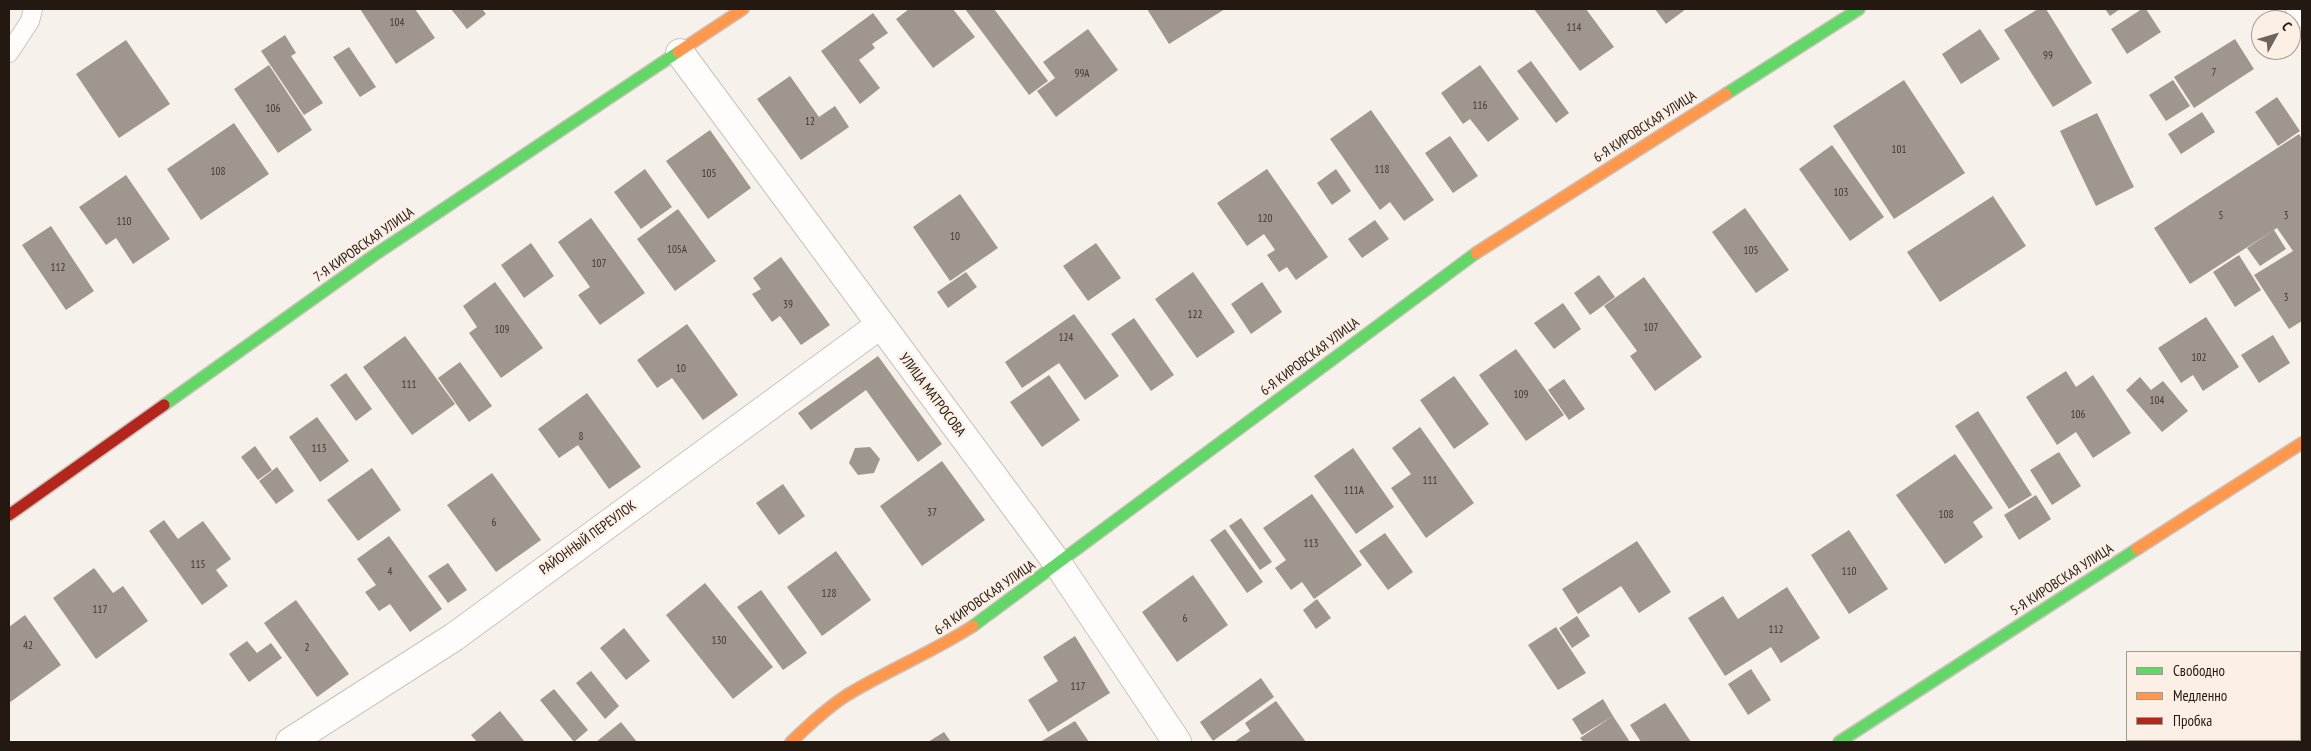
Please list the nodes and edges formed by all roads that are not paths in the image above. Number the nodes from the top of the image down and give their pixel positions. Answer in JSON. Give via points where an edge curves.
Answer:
{"nodes":[{"id":1,"x":33,"y":9,"type":"edge"},
{"id":2,"x":743,"y":9,"type":"edge"},
{"id":3,"x":1859,"y":9,"type":"edge"},
{"id":4,"x":2300,"y":9,"type":"edge"},
{"id":5,"x":2302,"y":13,"type":"edge"},
{"id":6,"x":9,"y":53,"type":"edge"},
{"id":7,"x":680,"y":53,"type":"junction"},
{"id":8,"x":880,"y":325,"type":"junction"},
{"id":9,"x":2302,"y":443,"type":"edge"},
{"id":10,"x":9,"y":515,"type":"edge"},
{"id":11,"x":1058,"y":564,"type":"junction"},
{"id":12,"x":290,"y":742,"type":"edge"},
{"id":13,"x":790,"y":742,"type":"edge"},
{"id":14,"x":1177,"y":742,"type":"edge"},
{"id":15,"x":1839,"y":742,"type":"edge"}],
"edges":[{"from":1,"to":6,"type":"lane","via":[[30,21]]},
{"from":2,"to":7,"type":"street","name":"7-Я КИРОВСКАЯ УЛИЦА"},
{"from":3,"to":11,"type":"street","name":"6-Я КИРОВСКАЯ УЛИЦА","via":[[1459,264]]},
{"from":4,"to":5,"type":"street"},
{"from":7,"to":8,"type":"street","name":"УЛИЦА МАТРОСОВА"},
{"from":7,"to":10,"type":"street","name":"7-Я КИРОВСКАЯ УЛИЦА","via":[[373,256]]},
{"from":8,"to":11,"type":"street","name":"УЛИЦА МАТРОСОВА"},
{"from":8,"to":12,"type":"street","name":"РАЙОННЫЙ ПЕРЕУЛОК","via":[[454,637]]},
{"from":9,"to":15,"type":"street","name":"5-Я КИРОВСКАЯ УЛИЦА"},
{"from":11,"to":13,"type":"street","name":"6-Я КИРОВСКАЯ УЛИЦА","via":[[986,618],[939,648],[847,695]]},
{"from":11,"to":14,"type":"street","name":"УЛИЦА МАТРОСОВА"}]}
